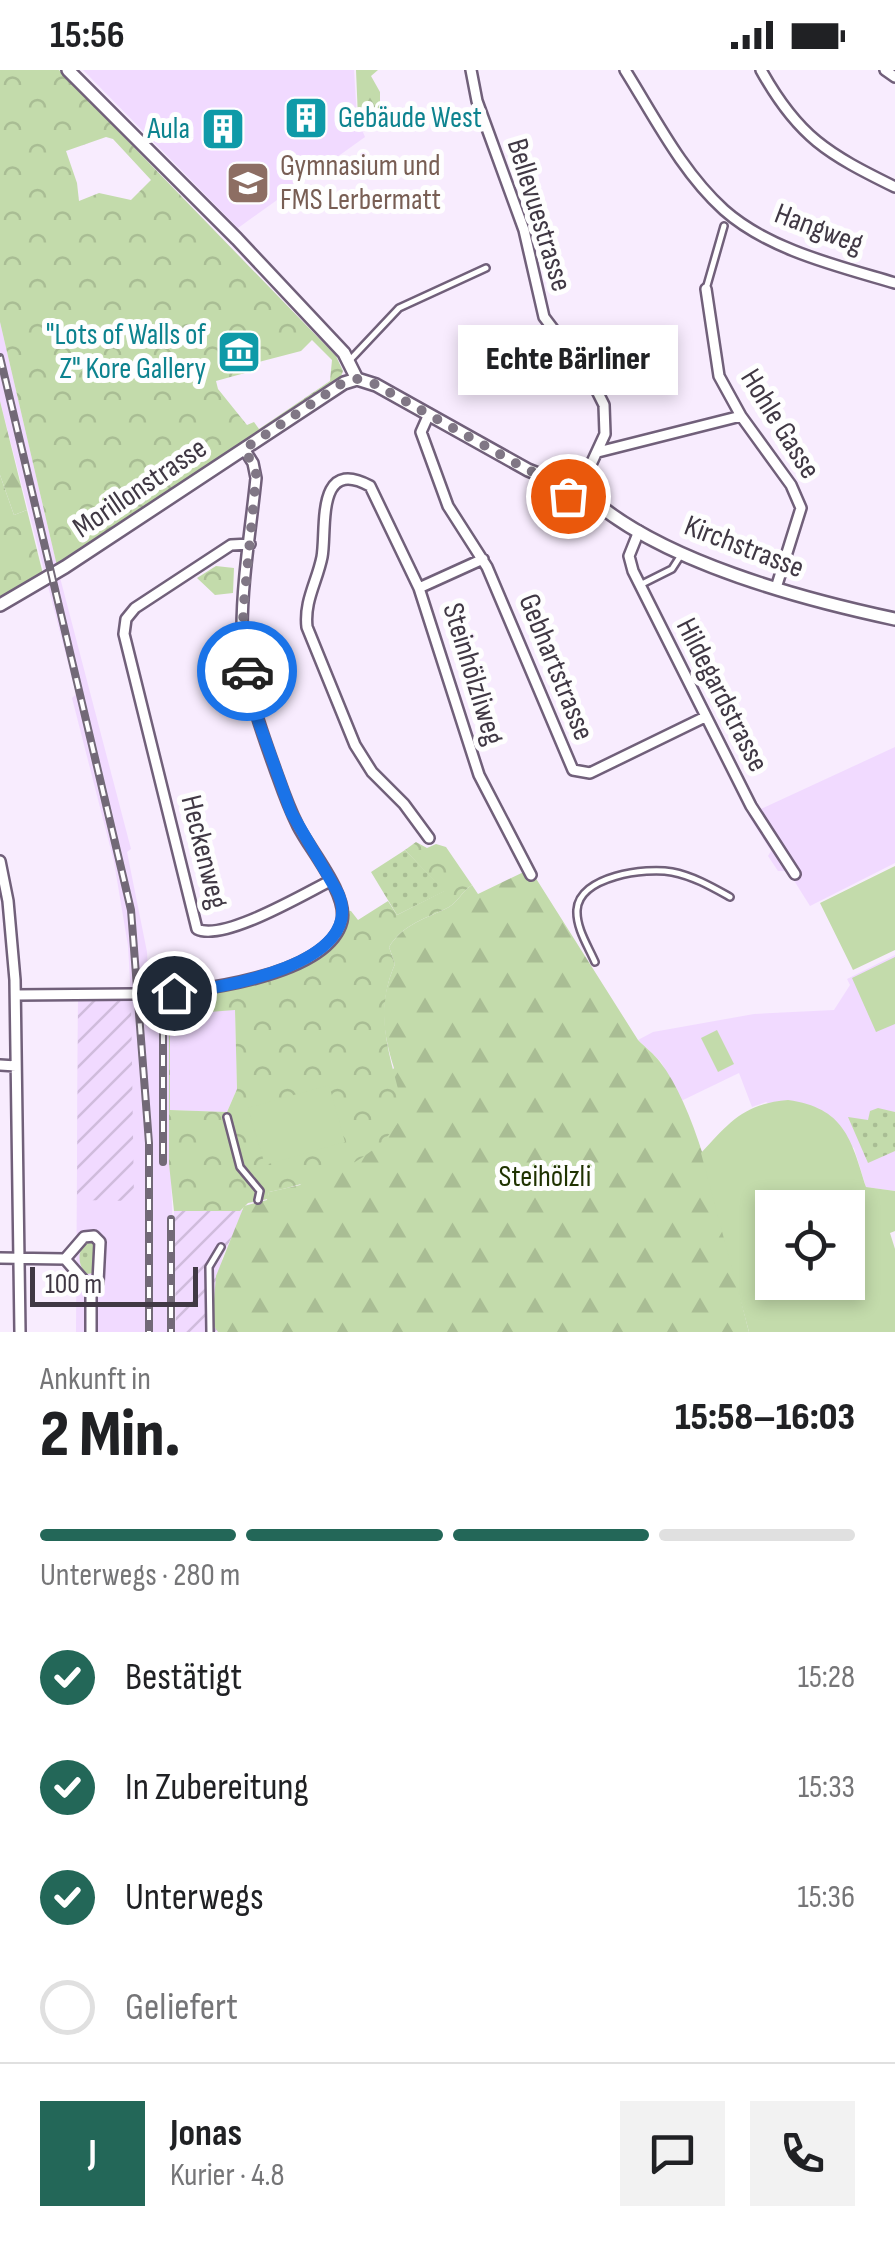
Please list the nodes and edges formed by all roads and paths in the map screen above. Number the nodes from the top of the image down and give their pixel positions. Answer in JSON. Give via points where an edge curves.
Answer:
{"nodes":[{"id":1,"x":68,"y":70,"type":"edge"},
{"id":2,"x":471,"y":70,"type":"edge"},
{"id":3,"x":625,"y":70,"type":"edge"},
{"id":4,"x":760,"y":70,"type":"edge"},
{"id":5,"x":885,"y":70,"type":"edge"},
{"id":6,"x":895,"y":77,"type":"edge"},
{"id":7,"x":895,"y":187,"type":"edge"},
{"id":8,"x":724,"y":226,"type":"dead end"},
{"id":9,"x":486,"y":268,"type":"dead end"},
{"id":10,"x":895,"y":283,"type":"edge"},
{"id":11,"x":706,"y":289,"type":"joint"},
{"id":12,"x":350,"y":360,"type":"junction"},
{"id":13,"x":357,"y":379,"type":"junction"},
{"id":14,"x":430,"y":414,"type":"junction"},
{"id":15,"x":740,"y":416,"type":"junction"},
{"id":16,"x":244,"y":449,"type":"junction"},
{"id":17,"x":598,"y":452,"type":"junction"},
{"id":18,"x":587,"y":473,"type":"junction"},
{"id":19,"x":563,"y":484,"type":"junction"},
{"id":20,"x":588,"y":496,"type":"junction"},
{"id":21,"x":639,"y":531,"type":"junction"},
{"id":22,"x":250,"y":544,"type":"junction"},
{"id":23,"x":682,"y":552,"type":"junction"},
{"id":24,"x":483,"y":560,"type":"junction"},
{"id":25,"x":640,"y":585,"type":"junction"},
{"id":26,"x":419,"y":588,"type":"junction"},
{"id":27,"x":776,"y":588,"type":"junction"},
{"id":28,"x":0,"y":605,"type":"edge"},
{"id":29,"x":895,"y":619,"type":"edge"},
{"id":30,"x":705,"y":717,"type":"junction"},
{"id":31,"x":428,"y":838,"type":"dead end"},
{"id":32,"x":0,"y":861,"type":"edge"},
{"id":33,"x":795,"y":874,"type":"dead end"},
{"id":34,"x":531,"y":875,"type":"dead end"},
{"id":35,"x":330,"y":881,"type":"junction"},
{"id":36,"x":730,"y":897,"type":"dead end"},
{"id":37,"x":595,"y":962,"type":"dead end"},
{"id":38,"x":16,"y":995,"type":"junction"},
{"id":39,"x":0,"y":1065,"type":"edge"},
{"id":40,"x":16,"y":1066,"type":"junction"},
{"id":41,"x":227,"y":1117,"type":"dead end"},
{"id":42,"x":258,"y":1200,"type":"dead end"},
{"id":43,"x":221,"y":1247,"type":"dead end"},
{"id":44,"x":0,"y":1258,"type":"edge"},
{"id":45,"x":19,"y":1258,"type":"junction"},
{"id":46,"x":64,"y":1258,"type":"junction"},
{"id":47,"x":91,"y":1285,"type":"junction"},
{"id":48,"x":20,"y":1332,"type":"edge"},
{"id":49,"x":91,"y":1332,"type":"edge"},
{"id":50,"x":210,"y":1332,"type":"edge"}],
"edges":[{"from":1,"to":12,"type":"street"},
{"from":2,"to":17,"type":"street","name":"Bellevuestrasse","via":[[524,230],[544,317],[604,405]]},
{"from":3,"to":10,"type":"street","name":"Hangweg","via":[[680,158],[728,213],[772,240]]},
{"from":4,"to":7,"type":"street","via":[[803,132],[836,158]]},
{"from":5,"to":6,"type":"street"},
{"from":8,"to":11,"type":"lane","name":"Hohle Gasse"},
{"from":9,"to":12,"type":"lane","via":[[399,308]]},
{"from":11,"to":15,"type":"street","name":"Hohle Gasse","via":[[719,376]]},
{"from":12,"to":13,"type":"street"},
{"from":13,"to":14,"type":"street","name":"Kirchstrasse"},
{"from":13,"to":16,"type":"street","name":"Morillonstrasse"},
{"from":14,"to":19,"type":"street","name":"Kirchstrasse"},
{"from":14,"to":24,"type":"street","name":"Steinhölzliweg","via":[[420,432],[452,515]]},
{"from":15,"to":17,"type":"street"},
{"from":15,"to":27,"type":"street","name":"Hohle Gasse","via":[[801,508]]},
{"from":16,"to":22,"type":"street","via":[[256,470]]},
{"from":16,"to":28,"type":"street","name":"Morillonstrasse"},
{"from":17,"to":18,"type":"street","name":"Bellevuestrasse"},
{"from":18,"to":19,"type":"street","via":[[574,470]]},
{"from":18,"to":20,"type":"street","via":[[593,484]]},
{"from":19,"to":20,"type":"street","name":"Kirchstrasse","via":[[572,498]]},
{"from":20,"to":21,"type":"street","name":"Kirchstrasse"},
{"from":21,"to":23,"type":"street","name":"Kirchstrasse"},
{"from":21,"to":25,"type":"street","name":"Hildegardstrasse","via":[[629,556]]},
{"from":22,"to":35,"type":"street","via":[[242,630],[251,690],[291,812]]},
{"from":22,"to":35,"type":"street","name":"Heckenweg","via":[[231,546],[135,608],[124,634],[198,930],[245,922]]},
{"from":23,"to":25,"type":"lane","via":[[674,568]]},
{"from":23,"to":27,"type":"street","name":"Kirchstrasse"},
{"from":24,"to":26,"type":"street","name":"Steinhölzliweg"},
{"from":24,"to":30,"type":"street","name":"Gebhartstrasse","via":[[573,770],[590,773]]},
{"from":25,"to":30,"type":"street","name":"Hildegardstrasse"},
{"from":26,"to":31,"type":"street","via":[[370,486],[354,480],[332,488],[306,606],[308,627],[355,746]]},
{"from":26,"to":34,"type":"street","name":"Steinhölzliweg","via":[[472,759]]},
{"from":27,"to":29,"type":"street","name":"Kirchstrasse"},
{"from":30,"to":33,"type":"street","name":"Hildegardstrasse","via":[[750,806]]},
{"from":32,"to":38,"type":"street"},
{"from":35,"to":38,"type":"street","via":[[343,908],[336,934],[286,966],[188,992]]},
{"from":36,"to":37,"type":"lane","via":[[670,871],[598,883],[578,906],[579,927]]},
{"from":38,"to":40,"type":"street"},
{"from":39,"to":40,"type":"street"},
{"from":40,"to":45,"type":"street"},
{"from":41,"to":42,"type":"lane","via":[[240,1167],[260,1191]]},
{"from":43,"to":50,"type":"lane","via":[[209,1266]]},
{"from":44,"to":45,"type":"street"},
{"from":45,"to":46,"type":"street"},
{"from":45,"to":48,"type":"street"},
{"from":46,"to":47,"type":"street"},
{"from":46,"to":47,"type":"street","via":[[84,1236],[98,1239],[100,1276]]},
{"from":47,"to":49,"type":"street"}]}
